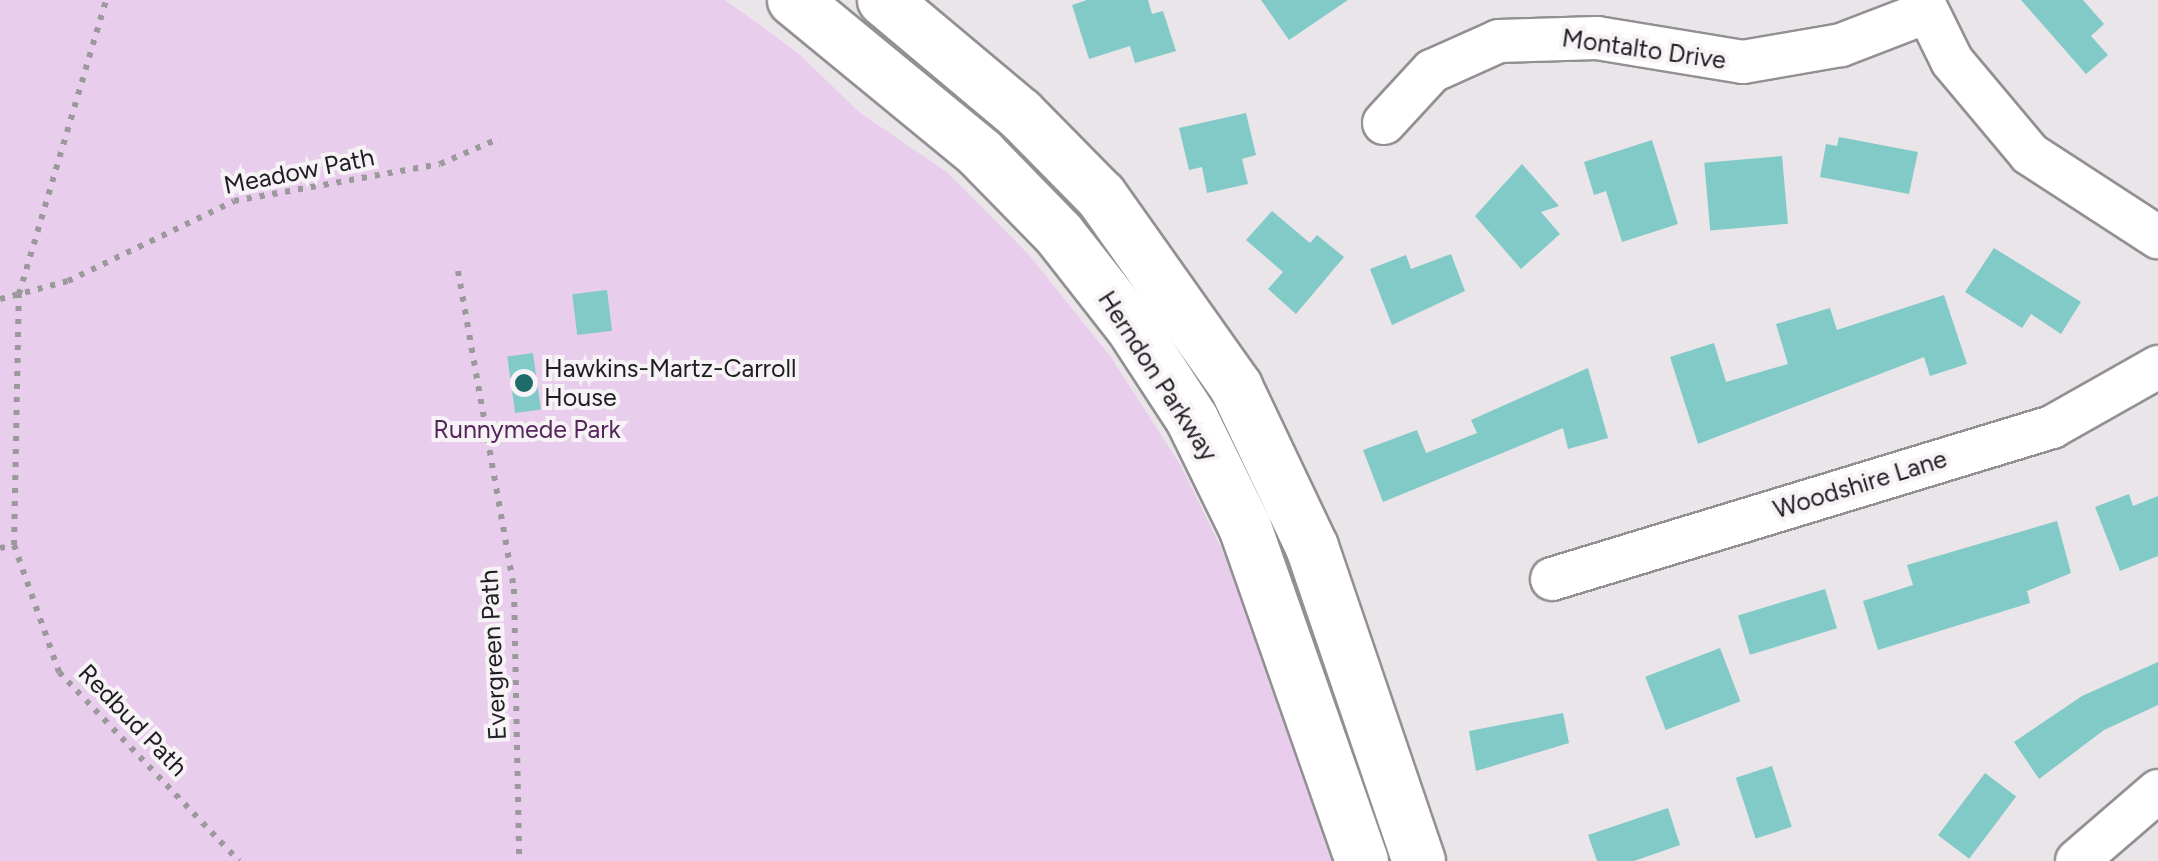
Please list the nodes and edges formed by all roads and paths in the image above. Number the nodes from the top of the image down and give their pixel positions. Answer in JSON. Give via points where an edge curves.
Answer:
{"nodes":[{"id":1,"x":106,"y":0,"type":"edge"},
{"id":2,"x":794,"y":0,"type":"edge"},
{"id":3,"x":884,"y":0,"type":"edge"},
{"id":4,"x":1924,"y":6,"type":"edge"},
{"id":5,"x":1384,"y":123,"type":"dead end"},
{"id":6,"x":500,"y":138,"type":"dead end"},
{"id":7,"x":2158,"y":238,"type":"edge"},
{"id":8,"x":458,"y":271,"type":"dead end"},
{"id":9,"x":19,"y":294,"type":"junction"},
{"id":10,"x":0,"y":299,"type":"edge"},
{"id":11,"x":2158,"y":367,"type":"edge"},
{"id":12,"x":14,"y":545,"type":"junction"},
{"id":13,"x":0,"y":548,"type":"edge"},
{"id":14,"x":1552,"y":579,"type":"dead end"},
{"id":15,"x":2158,"y":791,"type":"edge"},
{"id":16,"x":239,"y":861,"type":"edge"},
{"id":17,"x":519,"y":861,"type":"edge"},
{"id":18,"x":1362,"y":861,"type":"edge"},
{"id":19,"x":1419,"y":861,"type":"edge"},
{"id":20,"x":2077,"y":861,"type":"edge"}],
"edges":[{"from":1,"to":9,"type":"path"},
{"from":2,"to":18,"type":"main road","name":"Herndon Parkway","via":[[980,153],[1060,234],[1132,327],[1192,419],[1244,527]]},
{"from":3,"to":19,"type":"main road","via":[[1020,114],[1102,196],[1236,387],[1318,563]]},
{"from":4,"to":5,"type":"street","name":"Montalto Drive","via":[[1842,45],[1743,62],[1598,38],[1499,42],[1432,71]]},
{"from":4,"to":7,"type":"street","via":[[1976,92],[2030,154]]},
{"from":6,"to":9,"type":"path","name":"Meadow Path","via":[[440,164],[234,200],[68,281]]},
{"from":8,"to":17,"type":"path","name":"Evergreen Path","via":[[514,589]]},
{"from":9,"to":10,"type":"path","name":"Meadow Path"},
{"from":9,"to":12,"type":"path"},
{"from":11,"to":14,"type":"street","name":"Woodshire Lane","via":[[2052,427]]},
{"from":12,"to":13,"type":"path"},
{"from":12,"to":16,"type":"path","name":"Redbud Path","via":[[59,672]]},
{"from":15,"to":20,"type":"street"}]}
